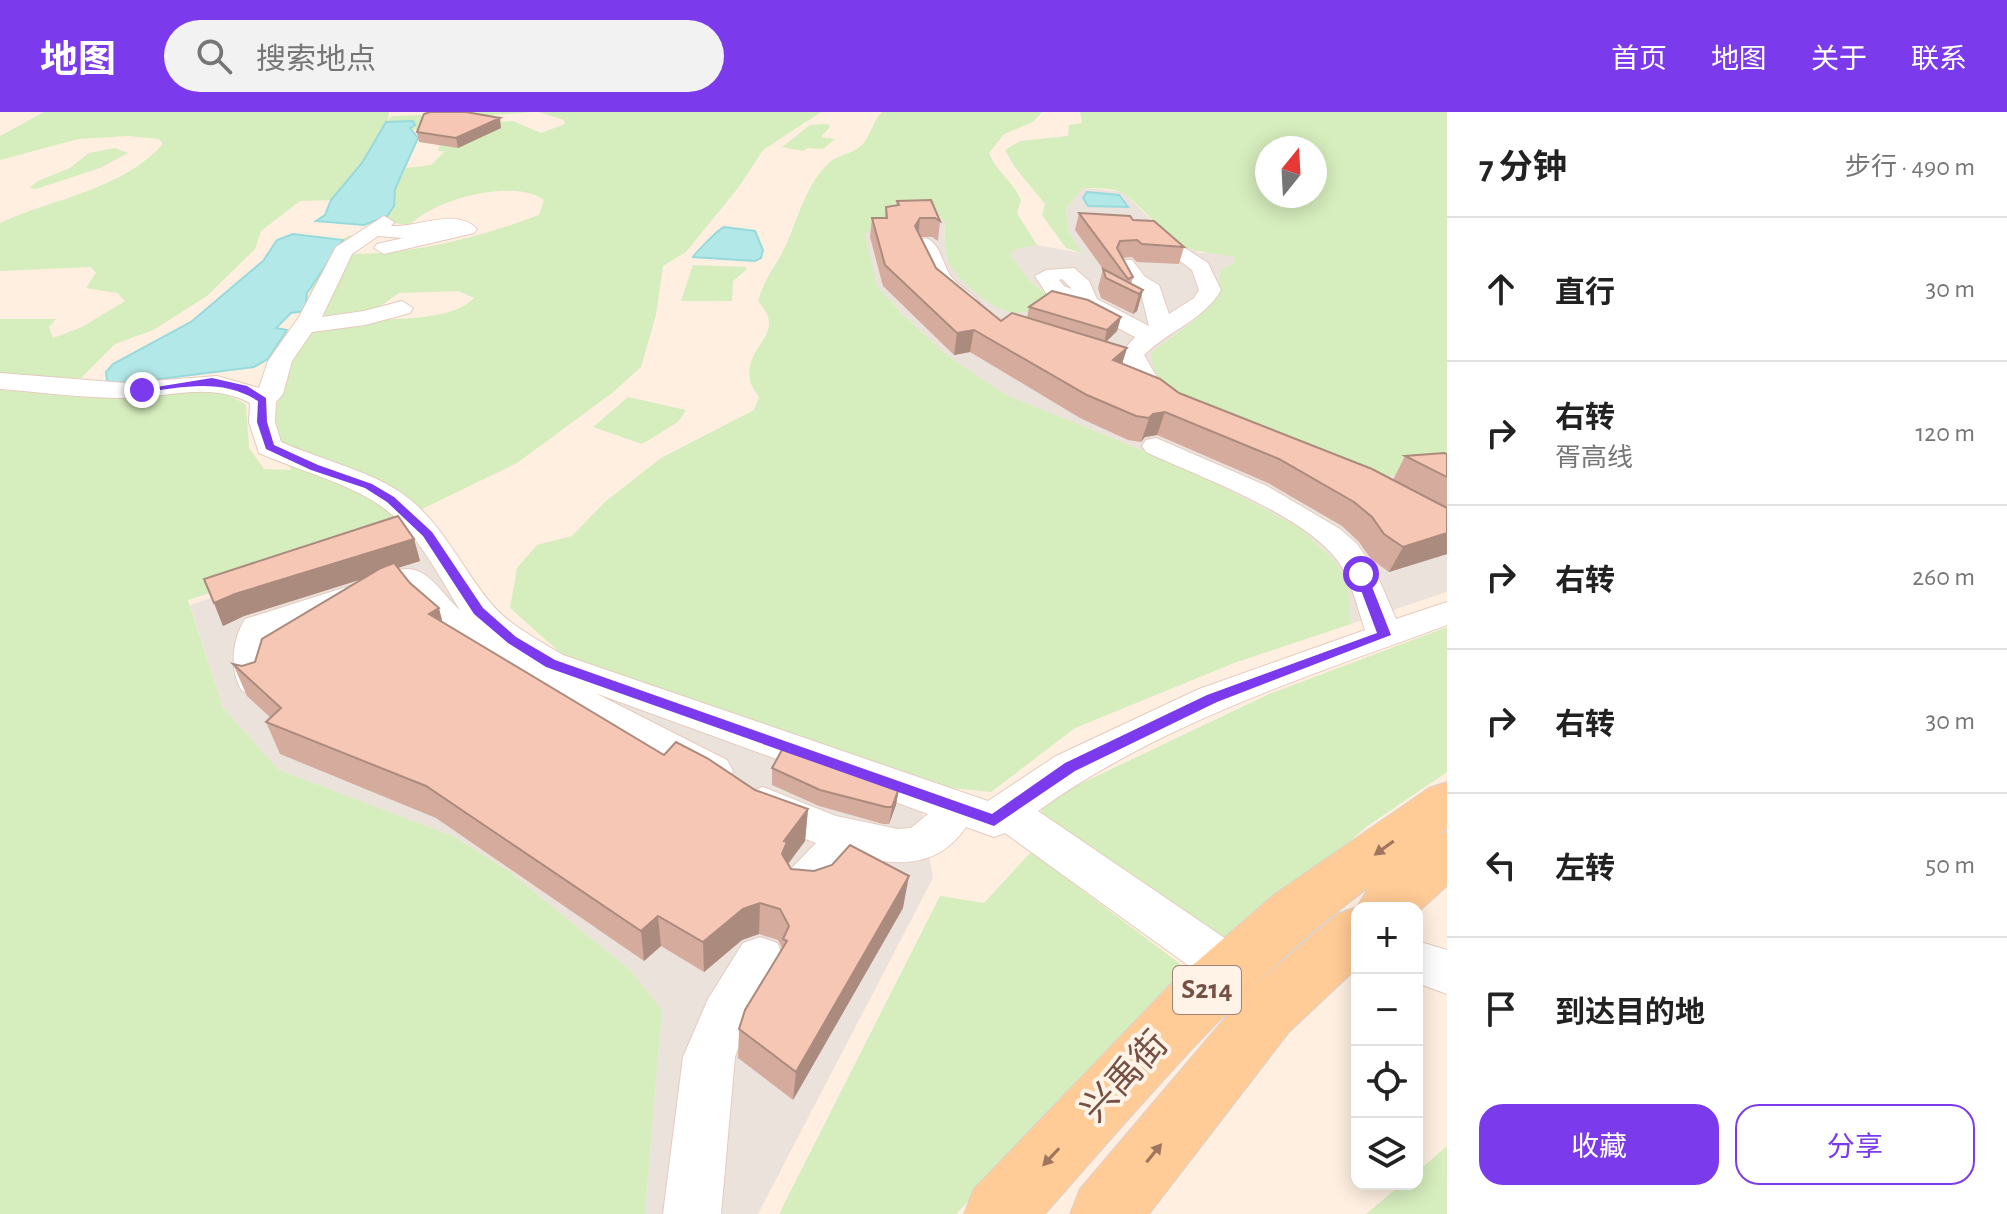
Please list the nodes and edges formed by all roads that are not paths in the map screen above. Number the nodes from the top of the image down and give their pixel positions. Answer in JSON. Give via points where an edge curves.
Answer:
{"nodes":[{"id":1,"x":381,"y":233,"type":"dead end"},
{"id":2,"x":1162,"y":239,"type":"edge"},
{"id":3,"x":925,"y":244,"type":"edge"},
{"id":4,"x":1125,"y":264,"type":"edge"},
{"id":5,"x":1088,"y":303,"type":"edge"},
{"id":6,"x":402,"y":308,"type":"dead end"},
{"id":7,"x":986,"y":314,"type":"edge"},
{"id":8,"x":304,"y":326,"type":"junction"},
{"id":9,"x":1155,"y":332,"type":"junction"},
{"id":10,"x":1107,"y":355,"type":"edge"},
{"id":11,"x":1134,"y":363,"type":"junction"},
{"id":12,"x":0,"y":381,"type":"edge"},
{"id":13,"x":263,"y":400,"type":"junction"},
{"id":14,"x":1195,"y":412,"type":"edge"},
{"id":15,"x":1156,"y":446,"type":"dead end"},
{"id":16,"x":448,"y":565,"type":"junction"},
{"id":17,"x":411,"y":577,"type":"junction"},
{"id":18,"x":1447,"y":613,"type":"edge"},
{"id":19,"x":1384,"y":635,"type":"junction"},
{"id":20,"x":255,"y":682,"type":"edge"},
{"id":21,"x":1447,"y":802,"type":"edge"},
{"id":22,"x":956,"y":807,"type":"junction"},
{"id":23,"x":999,"y":815,"type":"junction"},
{"id":24,"x":849,"y":836,"type":"junction"},
{"id":25,"x":1447,"y":854,"type":"edge"},
{"id":26,"x":805,"y":884,"type":"edge"},
{"id":27,"x":1393,"y":902,"type":"edge"},
{"id":28,"x":1351,"y":940,"type":"edge"},
{"id":29,"x":760,"y":958,"type":"dead end"},
{"id":30,"x":1423,"y":964,"type":"edge"},
{"id":31,"x":1231,"y":969,"type":"junction"},
{"id":32,"x":1447,"y":972,"type":"edge"},
{"id":33,"x":692,"y":1214,"type":"edge"},
{"id":34,"x":999,"y":1214,"type":"edge"},
{"id":35,"x":1105,"y":1214,"type":"edge"}],
"edges":[{"from":1,"to":8,"type":"street","via":[[343,251]]},
{"from":2,"to":9,"type":"street","via":[[1201,267],[1210,290],[1203,302]]},
{"from":3,"to":7,"type":"street","via":[[942,280]]},
{"from":4,"to":9,"type":"street","via":[[1137,282],[1161,285]]},
{"from":5,"to":9,"type":"street"},
{"from":6,"to":8,"type":"street"},
{"from":8,"to":13,"type":"street","via":[[280,361],[270,394]]},
{"from":9,"to":11,"type":"street","via":[[1132,354]]},
{"from":10,"to":11,"type":"street"},
{"from":11,"to":14,"type":"street","via":[[1161,394]]},
{"from":12,"to":13,"type":"street","via":[[142,390],[212,381],[244,388]]},
{"from":13,"to":16,"type":"street","via":[[269,447],[391,499],[428,534]]},
{"from":15,"to":19,"type":"street","via":[[1317,525],[1347,552],[1361,574]]},
{"from":16,"to":17,"type":"street"},
{"from":16,"to":22,"type":"street","via":[[478,611],[550,664]]},
{"from":17,"to":20,"type":"street","via":[[257,627],[251,646]]},
{"from":17,"to":24,"type":"street","via":[[432,604],[495,658],[723,776],[770,807]]},
{"from":18,"to":19,"type":"street"},
{"from":19,"to":23,"type":"street","via":[[1212,698],[1070,767]]},
{"from":21,"to":31,"type":"main road","name":"兴禹街","number":"S214","one_way":true,"via":[[1295,911]]},
{"from":22,"to":23,"type":"street"},
{"from":22,"to":24,"type":"street","via":[[941,832],[911,846],[872,844]]},
{"from":23,"to":31,"type":"street"},
{"from":24,"to":26,"type":"street"},
{"from":25,"to":27,"type":"main road","number":"S214"},
{"from":35,"to":28,"type":"main road","number":"S214","one_way":true,"via":[[1268,1012]]},
{"from":29,"to":33,"type":"street","via":[[725,1015],[709,1057]]},
{"from":30,"to":32,"type":"street"},
{"from":31,"to":34,"type":"main road","name":"兴禹街","number":"S214","one_way":true,"via":[[1191,1005]]}]}
